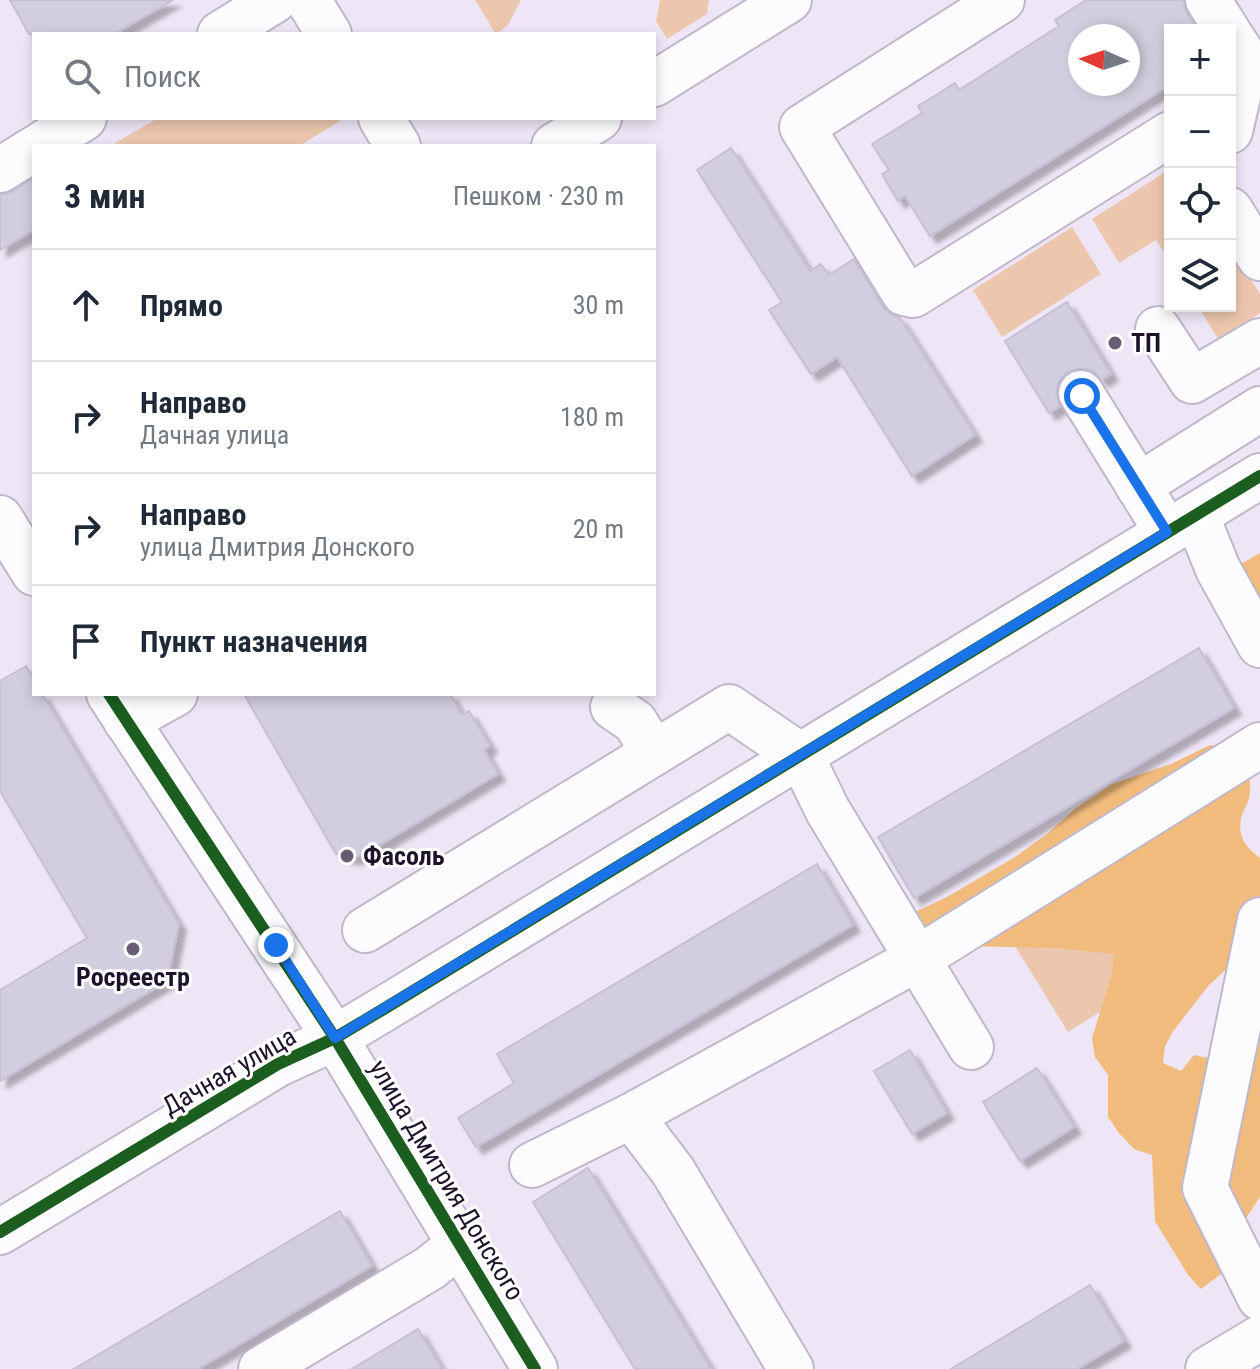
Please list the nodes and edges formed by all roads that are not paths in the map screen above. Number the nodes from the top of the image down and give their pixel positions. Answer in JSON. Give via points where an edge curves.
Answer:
{"nodes":[{"id":1,"x":275,"y":0,"type":"edge"},
{"id":2,"x":308,"y":0,"type":"edge"},
{"id":3,"x":789,"y":0,"type":"edge"},
{"id":4,"x":1002,"y":0,"type":"edge"},
{"id":5,"x":1208,"y":0,"type":"edge"},
{"id":6,"x":1224,"y":24,"type":"edge"},
{"id":7,"x":223,"y":32,"type":"edge"},
{"id":8,"x":328,"y":32,"type":"edge"},
{"id":9,"x":1236,"y":44,"type":"edge"},
{"id":10,"x":656,"y":83,"type":"edge"},
{"id":11,"x":1236,"y":94,"type":"edge"},
{"id":12,"x":81,"y":120,"type":"edge"},
{"id":13,"x":382,"y":120,"type":"edge"},
{"id":14,"x":596,"y":120,"type":"edge"},
{"id":15,"x":1164,"y":138,"type":"edge"},
{"id":16,"x":42,"y":144,"type":"edge"},
{"id":17,"x":397,"y":144,"type":"edge"},
{"id":18,"x":557,"y":144,"type":"edge"},
{"id":19,"x":32,"y":150,"type":"edge"},
{"id":20,"x":0,"y":170,"type":"edge"},
{"id":21,"x":1236,"y":220,"type":"edge"},
{"id":22,"x":1260,"y":258,"type":"edge"},
{"id":23,"x":1158,"y":329,"type":"dead end"},
{"id":24,"x":1260,"y":341,"type":"edge"},
{"id":25,"x":1081,"y":393,"type":"dead end"},
{"id":26,"x":1260,"y":409,"type":"edge"},
{"id":27,"x":1260,"y":476,"type":"edge"},
{"id":28,"x":1138,"y":486,"type":"junction"},
{"id":29,"x":1182,"y":524,"type":"junction"},
{"id":30,"x":2,"y":528,"type":"edge"},
{"id":31,"x":32,"y":570,"type":"edge"},
{"id":32,"x":1260,"y":645,"type":"edge"},
{"id":33,"x":166,"y":696,"type":"edge"},
{"id":34,"x":117,"y":707,"type":"edge"},
{"id":35,"x":613,"y":707,"type":"dead end"},
{"id":36,"x":1260,"y":745,"type":"edge"},
{"id":37,"x":654,"y":753,"type":"junction"},
{"id":38,"x":801,"y":756,"type":"junction"},
{"id":39,"x":1260,"y":920,"type":"edge"},
{"id":40,"x":365,"y":930,"type":"dead end"},
{"id":41,"x":917,"y":959,"type":"junction"},
{"id":42,"x":335,"y":1038,"type":"junction"},
{"id":43,"x":971,"y":1047,"type":"dead end"},
{"id":44,"x":631,"y":1116,"type":"junction"},
{"id":45,"x":532,"y":1165,"type":"dead end"},
{"id":46,"x":0,"y":1232,"type":"edge"},
{"id":47,"x":460,"y":1244,"type":"junction"},
{"id":48,"x":1260,"y":1298,"type":"edge"},
{"id":49,"x":1260,"y":1338,"type":"edge"},
{"id":50,"x":312,"y":1356,"type":"edge"},
{"id":51,"x":261,"y":1369,"type":"edge"},
{"id":52,"x":535,"y":1369,"type":"edge"},
{"id":53,"x":791,"y":1369,"type":"edge"},
{"id":54,"x":1208,"y":1369,"type":"edge"}],
"edges":[{"from":1,"to":7,"type":"street"},
{"from":2,"to":8,"type":"street"},
{"from":3,"to":10,"type":"street"},
{"from":4,"to":15,"type":"street","via":[[802,127],[904,293],[913,295]]},
{"from":5,"to":6,"type":"street"},
{"from":9,"to":11,"type":"street","via":[[1245,60]]},
{"from":12,"to":16,"type":"street"},
{"from":13,"to":17,"type":"street"},
{"from":14,"to":18,"type":"street"},
{"from":19,"to":20,"type":"street"},
{"from":21,"to":22,"type":"street"},
{"from":23,"to":24,"type":"street","via":[[1192,381]]},
{"from":25,"to":28,"type":"street"},
{"from":26,"to":28,"type":"street"},
{"from":27,"to":29,"type":"street","name":"Дачная улица"},
{"from":28,"to":29,"type":"street"},
{"from":29,"to":32,"type":"street","via":[[1218,569]]},
{"from":29,"to":38,"type":"street","name":"Дачная улица"},
{"from":30,"to":31,"type":"street"},
{"from":33,"to":34,"type":"street"},
{"from":34,"to":42,"type":"street","name":"улица Дмитрия Донского"},
{"from":35,"to":37,"type":"street","via":[[635,722]]},
{"from":36,"to":41,"type":"street"},
{"from":37,"to":38,"type":"street","via":[[729,707]]},
{"from":37,"to":40,"type":"street"},
{"from":38,"to":41,"type":"street"},
{"from":38,"to":42,"type":"street","name":"Дачная улица"},
{"from":39,"to":48,"type":"street","via":[[1205,1188]]},
{"from":41,"to":43,"type":"street"},
{"from":41,"to":44,"type":"street"},
{"from":42,"to":46,"type":"street","name":"Дачная улица","via":[[278,1064]]},
{"from":42,"to":47,"type":"street","name":"улица Дмитрия Донского"},
{"from":44,"to":45,"type":"street"},
{"from":44,"to":53,"type":"street","via":[[673,1171]]},
{"from":47,"to":50,"type":"street"},
{"from":47,"to":52,"type":"street","name":"улица Дмитрия Донского"},
{"from":49,"to":54,"type":"street"},
{"from":50,"to":51,"type":"street"}]}
